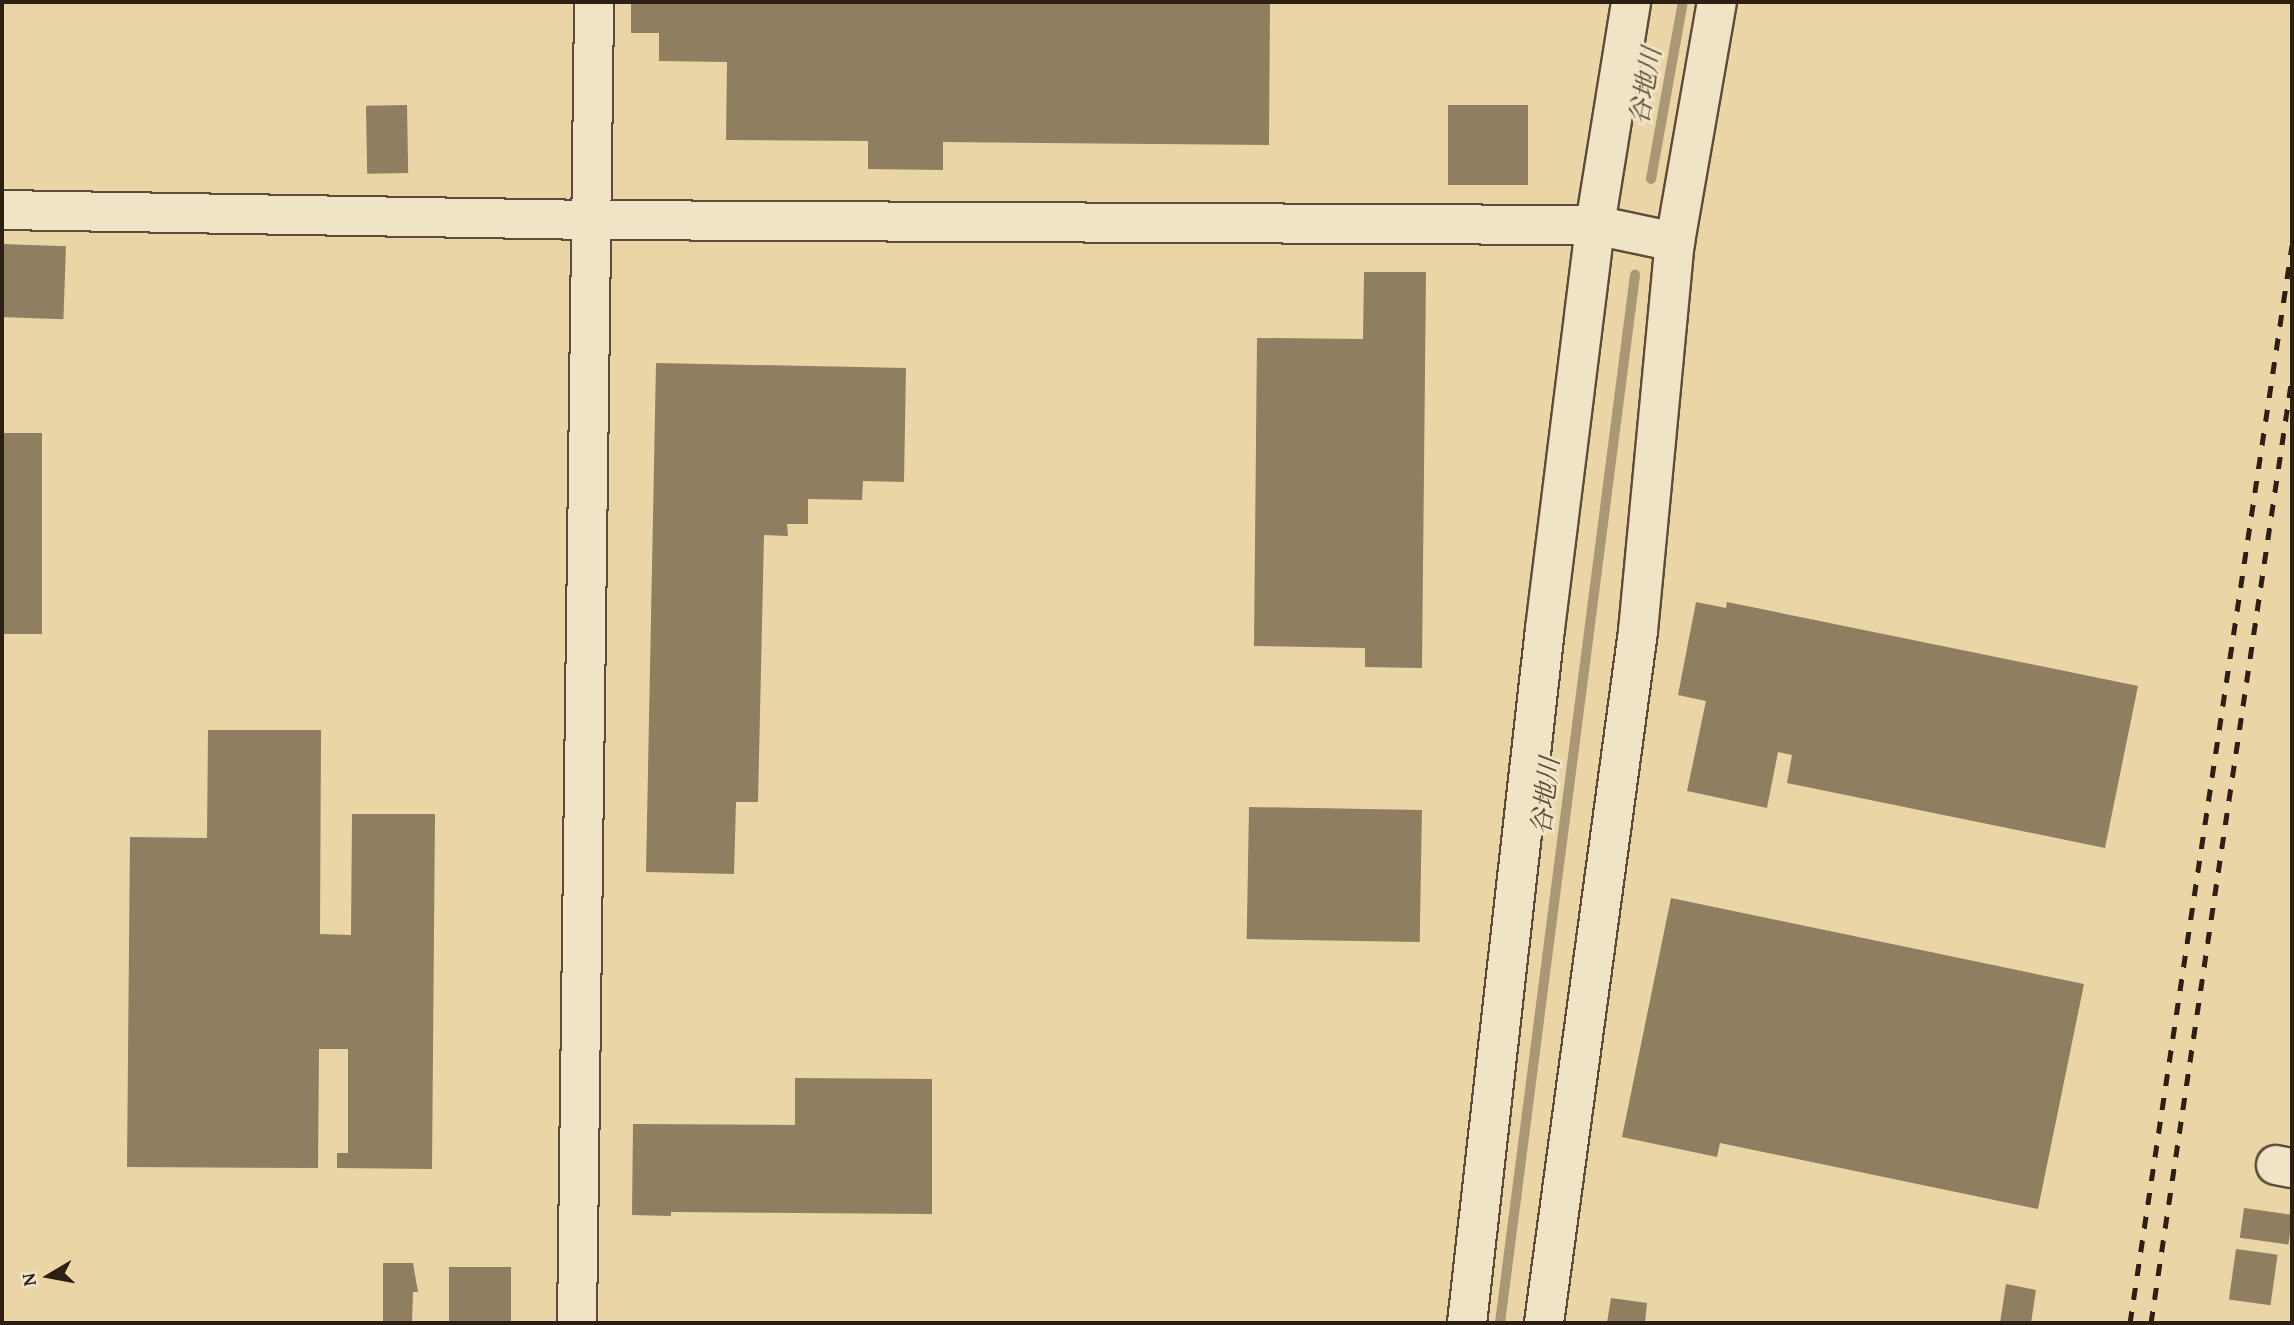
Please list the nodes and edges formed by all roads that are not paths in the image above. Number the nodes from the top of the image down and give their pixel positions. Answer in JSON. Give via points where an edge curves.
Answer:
{"nodes":[{"id":1,"x":594,"y":2,"type":"edge"},
{"id":2,"x":1631,"y":2,"type":"edge"},
{"id":3,"x":1717,"y":2,"type":"edge"},
{"id":4,"x":2,"y":211,"type":"edge"},
{"id":5,"x":590,"y":220,"type":"junction"},
{"id":6,"x":1595,"y":225,"type":"junction"},
{"id":7,"x":1675,"y":242,"type":"junction"},
{"id":8,"x":577,"y":1323,"type":"edge"},
{"id":9,"x":1468,"y":1323,"type":"edge"},
{"id":10,"x":1544,"y":1323,"type":"edge"}],
"edges":[{"from":1,"to":5,"type":"street"},
{"from":2,"to":6,"type":"street"},
{"from":3,"to":7,"type":"street"},
{"from":4,"to":5,"type":"street"},
{"from":5,"to":6,"type":"street"},
{"from":5,"to":8,"type":"street"},
{"from":6,"to":7,"type":"street"},
{"from":6,"to":9,"type":"street"},
{"from":7,"to":10,"type":"street","via":[[1638,631]]}]}
